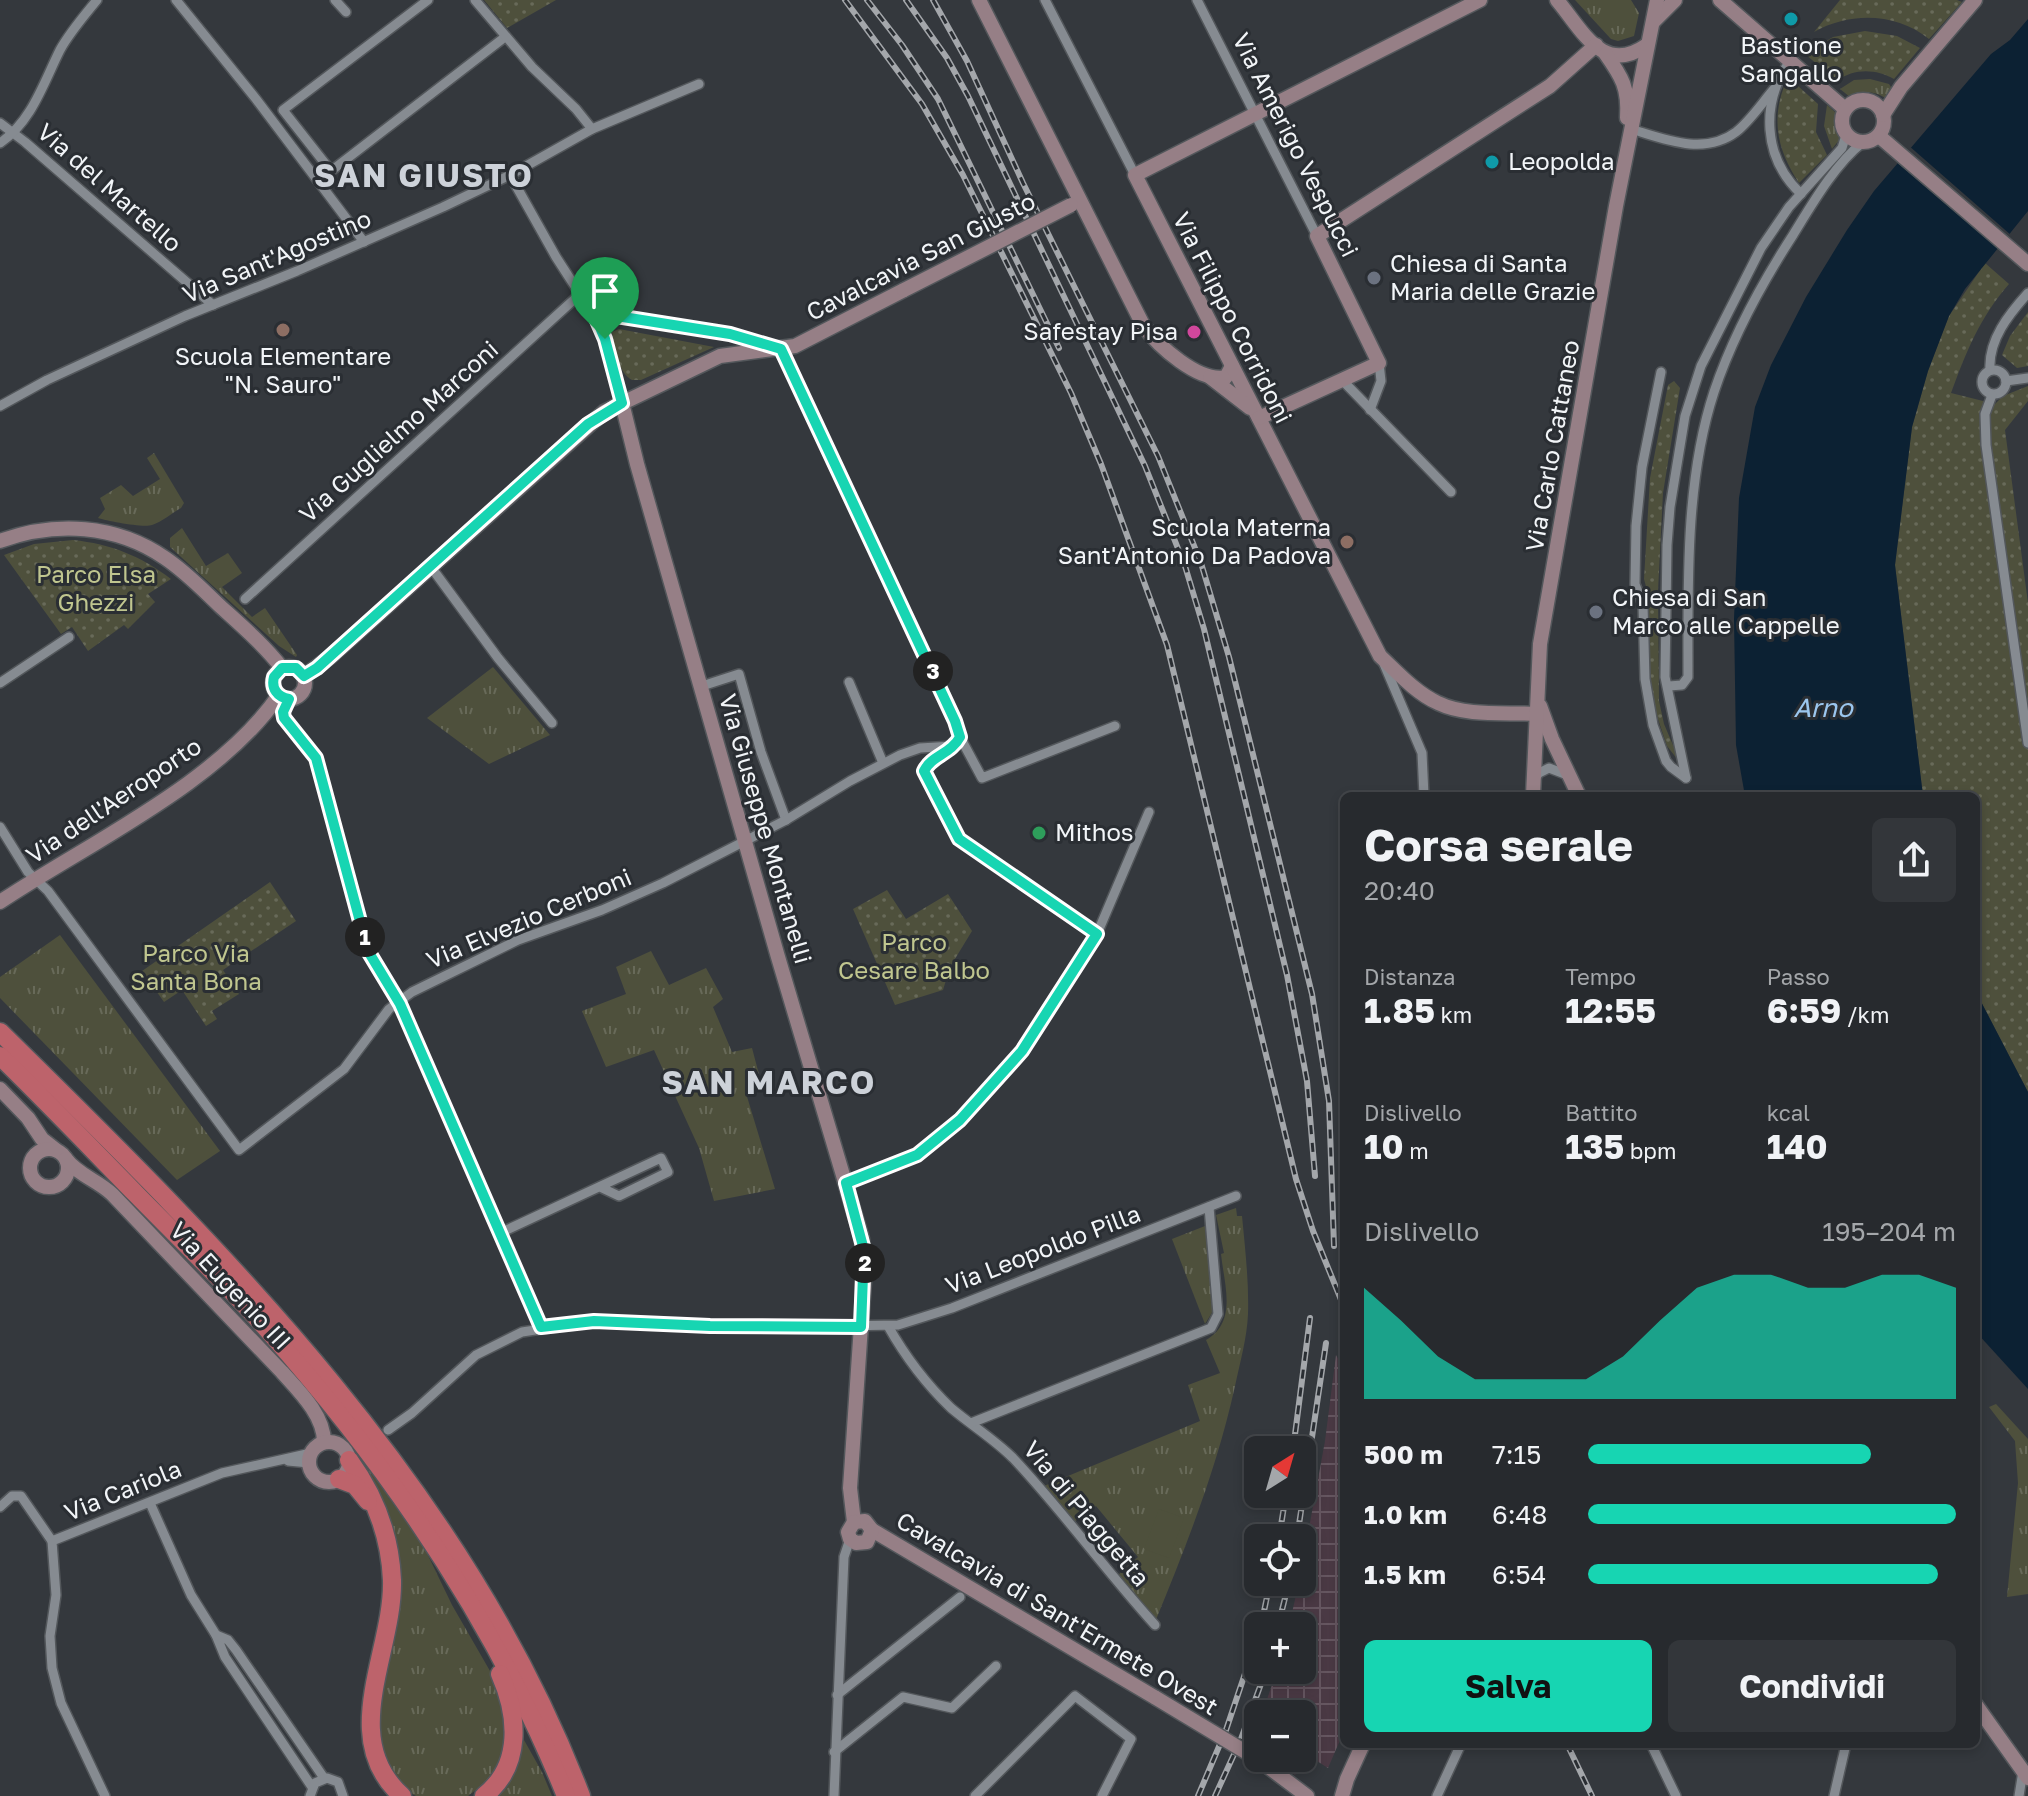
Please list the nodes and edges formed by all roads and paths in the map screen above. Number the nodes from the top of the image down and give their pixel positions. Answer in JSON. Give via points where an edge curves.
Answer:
{"nodes":[{"id":1,"x":96,"y":0,"type":"edge"},
{"id":2,"x":176,"y":0,"type":"edge"},
{"id":3,"x":335,"y":0,"type":"edge"},
{"id":4,"x":428,"y":0,"type":"edge"},
{"id":5,"x":475,"y":0,"type":"edge"},
{"id":6,"x":979,"y":0,"type":"edge"},
{"id":7,"x":1045,"y":0,"type":"edge"},
{"id":8,"x":1197,"y":0,"type":"edge"},
{"id":9,"x":1480,"y":0,"type":"edge"},
{"id":10,"x":1657,"y":0,"type":"edge"},
{"id":11,"x":1675,"y":0,"type":"edge"},
{"id":12,"x":1720,"y":0,"type":"edge"},
{"id":13,"x":1975,"y":0,"type":"edge"},
{"id":14,"x":1559,"y":1,"type":"edge"},
{"id":15,"x":346,"y":12,"type":"dead end"},
{"id":16,"x":1651,"y":24,"type":"junction"},
{"id":17,"x":505,"y":37,"type":"junction"},
{"id":18,"x":1647,"y":45,"type":"junction"},
{"id":19,"x":1600,"y":49,"type":"junction"},
{"id":20,"x":1790,"y":61,"type":"junction"},
{"id":21,"x":699,"y":84,"type":"dead end"},
{"id":22,"x":1774,"y":89,"type":"junction"},
{"id":23,"x":1845,"y":109,"type":"junction"},
{"id":24,"x":1256,"y":115,"type":"junction"},
{"id":25,"x":1883,"y":115,"type":"junction"},
{"id":26,"x":0,"y":123,"type":"edge"},
{"id":27,"x":592,"y":129,"type":"junction"},
{"id":28,"x":14,"y":133,"type":"junction"},
{"id":29,"x":1630,"y":134,"type":"junction"},
{"id":30,"x":1846,"y":135,"type":"junction"},
{"id":31,"x":1884,"y":140,"type":"junction"},
{"id":32,"x":0,"y":143,"type":"edge"},
{"id":33,"x":1862,"y":143,"type":"junction"},
{"id":34,"x":510,"y":175,"type":"junction"},
{"id":35,"x":1135,"y":175,"type":"junction"},
{"id":36,"x":1801,"y":194,"type":"junction"},
{"id":37,"x":1075,"y":203,"type":"junction"},
{"id":38,"x":1789,"y":207,"type":"junction"},
{"id":39,"x":1803,"y":218,"type":"junction"},
{"id":40,"x":1317,"y":236,"type":"junction"},
{"id":41,"x":364,"y":242,"type":"junction"},
{"id":42,"x":2024,"y":259,"type":"edge"},
{"id":43,"x":2028,"y":293,"type":"edge"},
{"id":44,"x":579,"y":295,"type":"junction"},
{"id":45,"x":1733,"y":301,"type":"junction"},
{"id":46,"x":213,"y":305,"type":"junction"},
{"id":47,"x":1750,"y":310,"type":"junction"},
{"id":48,"x":595,"y":316,"type":"junction"},
{"id":49,"x":781,"y":349,"type":"junction"},
{"id":50,"x":1379,"y":363,"type":"junction"},
{"id":51,"x":1232,"y":366,"type":"junction"},
{"id":52,"x":1990,"y":370,"type":"junction"},
{"id":53,"x":1661,"y":372,"type":"dead end"},
{"id":54,"x":1209,"y":377,"type":"junction"},
{"id":55,"x":2028,"y":378,"type":"edge"},
{"id":56,"x":1343,"y":381,"type":"junction"},
{"id":57,"x":2006,"y":381,"type":"junction"},
{"id":58,"x":1695,"y":383,"type":"junction"},
{"id":59,"x":1714,"y":392,"type":"junction"},
{"id":60,"x":1992,"y":395,"type":"junction"},
{"id":61,"x":622,"y":403,"type":"junction"},
{"id":62,"x":0,"y":406,"type":"edge"},
{"id":63,"x":1370,"y":410,"type":"junction"},
{"id":64,"x":1257,"y":416,"type":"junction"},
{"id":65,"x":1451,"y":492,"type":"dead end"},
{"id":66,"x":0,"y":541,"type":"edge"},
{"id":67,"x":431,"y":567,"type":"junction"},
{"id":68,"x":245,"y":599,"type":"dead end"},
{"id":69,"x":69,"y":637,"type":"dead end"},
{"id":70,"x":1380,"y":656,"type":"junction"},
{"id":71,"x":282,"y":668,"type":"junction"},
{"id":72,"x":304,"y":676,"type":"junction"},
{"id":73,"x":849,"y":682,"type":"dead end"},
{"id":74,"x":0,"y":683,"type":"edge"},
{"id":75,"x":702,"y":686,"type":"junction"},
{"id":76,"x":1669,"y":686,"type":"junction"},
{"id":77,"x":284,"y":697,"type":"junction"},
{"id":78,"x":1538,"y":708,"type":"junction"},
{"id":79,"x":552,"y":723,"type":"dead end"},
{"id":80,"x":1115,"y":726,"type":"dead end"},
{"id":81,"x":960,"y":737,"type":"junction"},
{"id":82,"x":2028,"y":743,"type":"edge"},
{"id":83,"x":953,"y":746,"type":"junction"},
{"id":84,"x":883,"y":763,"type":"junction"},
{"id":85,"x":1570,"y":776,"type":"junction"},
{"id":86,"x":1533,"y":789,"type":"edge"},
{"id":87,"x":1424,"y":792,"type":"edge"},
{"id":88,"x":1577,"y":792,"type":"edge"},
{"id":89,"x":1149,"y":812,"type":"dead end"},
{"id":90,"x":786,"y":820,"type":"junction"},
{"id":91,"x":0,"y":827,"type":"edge"},
{"id":92,"x":746,"y":842,"type":"junction"},
{"id":93,"x":35,"y":879,"type":"junction"},
{"id":94,"x":0,"y":902,"type":"edge"},
{"id":95,"x":1097,"y":934,"type":"junction"},
{"id":96,"x":398,"y":1001,"type":"junction"},
{"id":97,"x":0,"y":1018,"type":"edge"},
{"id":98,"x":0,"y":1032,"type":"edge"},
{"id":99,"x":0,"y":1056,"type":"edge"},
{"id":100,"x":0,"y":1089,"type":"edge"},
{"id":101,"x":69,"y":1100,"type":"junction"},
{"id":102,"x":19,"y":1108,"type":"junction"},
{"id":103,"x":61,"y":1155,"type":"junction"},
{"id":104,"x":33,"y":1157,"type":"junction"},
{"id":105,"x":61,"y":1183,"type":"junction"},
{"id":106,"x":846,"y":1183,"type":"junction"},
{"id":107,"x":600,"y":1187,"type":"junction"},
{"id":108,"x":1236,"y":1196,"type":"dead end"},
{"id":109,"x":121,"y":1205,"type":"junction"},
{"id":110,"x":1209,"y":1207,"type":"junction"},
{"id":111,"x":500,"y":1233,"type":"junction"},
{"id":112,"x":888,"y":1326,"type":"junction"},
{"id":113,"x":541,"y":1327,"type":"junction"},
{"id":114,"x":861,"y":1327,"type":"junction"},
{"id":115,"x":305,"y":1399,"type":"junction"},
{"id":116,"x":971,"y":1423,"type":"junction"},
{"id":117,"x":388,"y":1430,"type":"dead end"},
{"id":118,"x":324,"y":1442,"type":"junction"},
{"id":119,"x":345,"y":1453,"type":"junction"},
{"id":120,"x":310,"y":1458,"type":"junction"},
{"id":121,"x":339,"y":1479,"type":"junction"},
{"id":122,"x":405,"y":1490,"type":"junction"},
{"id":123,"x":150,"y":1503,"type":"junction"},
{"id":124,"x":0,"y":1507,"type":"edge"},
{"id":125,"x":854,"y":1522,"type":"junction"},
{"id":126,"x":872,"y":1530,"type":"junction"},
{"id":127,"x":850,"y":1539,"type":"junction"},
{"id":128,"x":52,"y":1541,"type":"junction"},
{"id":129,"x":462,"y":1587,"type":"junction"},
{"id":130,"x":960,"y":1597,"type":"dead end"},
{"id":131,"x":1155,"y":1625,"type":"dead end"},
{"id":132,"x":216,"y":1635,"type":"junction"},
{"id":133,"x":996,"y":1666,"type":"dead end"},
{"id":134,"x":837,"y":1695,"type":"junction"},
{"id":135,"x":1980,"y":1711,"type":"edge"},
{"id":136,"x":1361,"y":1748,"type":"edge"},
{"id":137,"x":1459,"y":1748,"type":"edge"},
{"id":138,"x":1653,"y":1748,"type":"edge"},
{"id":139,"x":1845,"y":1748,"type":"edge"},
{"id":140,"x":834,"y":1752,"type":"junction"},
{"id":141,"x":2026,"y":1774,"type":"edge"},
{"id":142,"x":324,"y":1778,"type":"junction"},
{"id":143,"x":1347,"y":1779,"type":"junction"},
{"id":144,"x":311,"y":1791,"type":"edge"},
{"id":145,"x":1302,"y":1794,"type":"edge"},
{"id":146,"x":105,"y":1796,"type":"edge"},
{"id":147,"x":343,"y":1796,"type":"edge"},
{"id":148,"x":392,"y":1796,"type":"edge"},
{"id":149,"x":402,"y":1796,"type":"edge"},
{"id":150,"x":484,"y":1796,"type":"edge"},
{"id":151,"x":566,"y":1796,"type":"edge"},
{"id":152,"x":581,"y":1796,"type":"edge"},
{"id":153,"x":834,"y":1796,"type":"edge"},
{"id":154,"x":975,"y":1796,"type":"edge"},
{"id":155,"x":1102,"y":1796,"type":"edge"},
{"id":156,"x":1330,"y":1796,"type":"edge"},
{"id":157,"x":1342,"y":1796,"type":"edge"},
{"id":158,"x":1437,"y":1796,"type":"edge"},
{"id":159,"x":1676,"y":1796,"type":"edge"},
{"id":160,"x":1834,"y":1796,"type":"edge"},
{"id":161,"x":2019,"y":1796,"type":"edge"}],
"edges":[{"from":1,"to":28,"type":"street","via":[[67,38],[37,100]]},
{"from":2,"to":41,"type":"street"},
{"from":3,"to":15,"type":"street"},
{"from":4,"to":17,"type":"street","via":[[283,110],[331,171]]},
{"from":5,"to":17,"type":"street"},
{"from":6,"to":37,"type":"street"},
{"from":7,"to":35,"type":"street","name":"Via Filippo Corridoni"},
{"from":8,"to":24,"type":"street","name":"Via Amerigo Vespucci"},
{"from":9,"to":24,"type":"street"},
{"from":10,"to":16,"type":"street","name":"Via Carlo Cattaneo"},
{"from":11,"to":16,"type":"street"},
{"from":12,"to":20,"type":"street"},
{"from":13,"to":25,"type":"street"},
{"from":14,"to":19,"type":"street","name":"Via Carlo Cattaneo"},
{"from":16,"to":18,"type":"street","name":"Via Carlo Cattaneo"},
{"from":17,"to":27,"type":"street"},
{"from":18,"to":19,"type":"street","via":[[1625,57]]},
{"from":18,"to":29,"type":"street","name":"Via Carlo Cattaneo"},
{"from":19,"to":29,"type":"street","name":"Via Carlo Cattaneo","via":[[1623,80]]},
{"from":19,"to":40,"type":"street"},
{"from":20,"to":22,"type":"street"},
{"from":20,"to":23,"type":"street"},
{"from":21,"to":27,"type":"street","name":"Via Sant'Agostino"},
{"from":22,"to":29,"type":"street","via":[[1739,129],[1717,140],[1685,144]]},
{"from":22,"to":36,"type":"street","via":[[1769,123],[1773,150]]},
{"from":23,"to":25,"type":"street","via":[[1867,100]]},
{"from":23,"to":30,"type":"street"},
{"from":24,"to":35,"type":"street"},
{"from":24,"to":40,"type":"street","name":"Via Amerigo Vespucci"},
{"from":25,"to":31,"type":"street"},
{"from":26,"to":28,"type":"street","name":"Via del Martello"},
{"from":27,"to":34,"type":"street","name":"Via Sant'Agostino"},
{"from":28,"to":32,"type":"street"},
{"from":28,"to":46,"type":"street","name":"Via del Martello"},
{"from":29,"to":78,"type":"street","name":"Via Carlo Cattaneo","via":[[1540,644]]},
{"from":30,"to":33,"type":"street"},
{"from":30,"to":36,"type":"street","via":[[1842,148]]},
{"from":31,"to":33,"type":"street"},
{"from":31,"to":42,"type":"street"},
{"from":33,"to":39,"type":"street"},
{"from":34,"to":41,"type":"street","name":"Via Sant'Agostino"},
{"from":34,"to":44,"type":"street","name":"Via Giuseppe Montanelli"},
{"from":35,"to":51,"type":"street","name":"Via Filippo Corridoni"},
{"from":36,"to":38,"type":"street"},
{"from":37,"to":49,"type":"street","name":"Cavalcavia San Giusto","bridge":true},
{"from":37,"to":54,"type":"street","via":[[1143,325],[1170,354]]},
{"from":38,"to":39,"type":"street"},
{"from":38,"to":45,"type":"street"},
{"from":39,"to":47,"type":"street"},
{"from":40,"to":50,"type":"street","name":"Via Amerigo Vespucci"},
{"from":41,"to":46,"type":"street","name":"Via Sant'Agostino"},
{"from":43,"to":52,"type":"street","via":[[1996,338]]},
{"from":44,"to":48,"type":"street","name":"Via Giuseppe Montanelli"},
{"from":44,"to":68,"type":"street","name":"Via Guglielmo Marconi"},
{"from":45,"to":47,"type":"street"},
{"from":45,"to":58,"type":"street"},
{"from":46,"to":62,"type":"street","name":"Via Sant'Agostino"},
{"from":47,"to":59,"type":"street"},
{"from":48,"to":49,"type":"street","via":[[730,334]]},
{"from":48,"to":61,"type":"street","name":"Via Giuseppe Montanelli"},
{"from":49,"to":61,"type":"street","name":"Cavalcavia San Giusto","via":[[720,356]]},
{"from":49,"to":81,"type":"street"},
{"from":50,"to":56,"type":"street"},
{"from":50,"to":63,"type":"street","via":[[1381,381]]},
{"from":51,"to":54,"type":"street","via":[[1226,377]]},
{"from":51,"to":64,"type":"street","name":"Via Filippo Corridoni"},
{"from":52,"to":57,"type":"street","via":[[2001,372]]},
{"from":52,"to":60,"type":"street","via":[[1981,382]]},
{"from":53,"to":76,"type":"street","via":[[1642,467],[1635,584],[1643,605],[1646,692],[1659,742],[1671,767],[1686,778]]},
{"from":54,"to":64,"type":"street"},
{"from":55,"to":57,"type":"street"},
{"from":56,"to":63,"type":"street"},
{"from":56,"to":64,"type":"street"},
{"from":57,"to":60,"type":"street","via":[[2003,391]]},
{"from":58,"to":59,"type":"street"},
{"from":58,"to":76,"type":"street","via":[[1668,532]]},
{"from":59,"to":76,"type":"street","via":[[1693,506],[1688,677],[1682,685]]},
{"from":60,"to":82,"type":"street","via":[[1985,414],[1986,445]]},
{"from":61,"to":67,"type":"street","via":[[588,424]]},
{"from":61,"to":75,"type":"street","name":"Via Giuseppe Montanelli"},
{"from":63,"to":65,"type":"street"},
{"from":64,"to":70,"type":"street","name":"Via Filippo Corridoni"},
{"from":66,"to":71,"type":"street","via":[[73,527],[135,541],[179,568]]},
{"from":67,"to":72,"type":"street"},
{"from":67,"to":79,"type":"street"},
{"from":69,"to":74,"type":"street"},
{"from":70,"to":78,"type":"street","via":[[1437,703],[1461,709]]},
{"from":70,"to":87,"type":"street","via":[[1422,753]]},
{"from":71,"to":72,"type":"street","via":[[296,668]]},
{"from":71,"to":77,"type":"street","via":[[273,682]]},
{"from":72,"to":77,"type":"street","via":[[302,691]]},
{"from":73,"to":84,"type":"street"},
{"from":75,"to":90,"type":"street","via":[[739,674]]},
{"from":75,"to":92,"type":"street","name":"Via Giuseppe Montanelli"},
{"from":77,"to":93,"type":"street","name":"Via dell'Aeroporto","via":[[197,776]]},
{"from":77,"to":96,"type":"street","via":[[284,718],[316,758],[368,951]]},
{"from":78,"to":85,"type":"street"},
{"from":78,"to":86,"type":"street","name":"Via Carlo Cattaneo"},
{"from":80,"to":81,"type":"street","via":[[982,778]]},
{"from":81,"to":83,"type":"street"},
{"from":83,"to":84,"type":"street","name":"Via Elvezio Cerboni","via":[[920,748]]},
{"from":83,"to":95,"type":"street","via":[[924,769],[959,839]]},
{"from":84,"to":90,"type":"street","name":"Via Elvezio Cerboni"},
{"from":85,"to":86,"type":"street","via":[[1549,768],[1539,773]]},
{"from":85,"to":88,"type":"street"},
{"from":89,"to":95,"type":"street"},
{"from":90,"to":92,"type":"street","name":"Via Elvezio Cerboni"},
{"from":91,"to":93,"type":"street"},
{"from":92,"to":96,"type":"street","name":"Via Elvezio Cerboni","via":[[602,910],[470,962]]},
{"from":92,"to":106,"type":"street","name":"Via Giuseppe Montanelli"},
{"from":93,"to":94,"type":"street","name":"Via dell'Aeroporto"},
{"from":93,"to":96,"type":"street","name":"Via Elvezio Cerboni","via":[[239,1150],[344,1069]]},
{"from":95,"to":106,"type":"street","via":[[1022,1051],[960,1120],[917,1155]]},
{"from":96,"to":111,"type":"street"},
{"from":97,"to":101,"type":"highway"},
{"from":98,"to":101,"type":"highway"},
{"from":99,"to":122,"type":"highway","via":[[256,1318]]},
{"from":100,"to":102,"type":"street","name":"Via Eugenio III"},
{"from":101,"to":122,"type":"highway","via":[[298,1341],[372,1433]]},
{"from":102,"to":103,"type":"street","name":"Via Eugenio III"},
{"from":102,"to":104,"type":"street","name":"Via Eugenio III","via":[[32,1137]]},
{"from":103,"to":104,"type":"street","via":[[44,1149]]},
{"from":103,"to":105,"type":"street","via":[[67,1172]]},
{"from":103,"to":109,"type":"street","name":"Via Eugenio III"},
{"from":104,"to":105,"type":"street","via":[[30,1172],[37,1183]]},
{"from":105,"to":109,"type":"street","name":"Via Eugenio III","via":[[88,1184]]},
{"from":106,"to":114,"type":"street","name":"Via Giuseppe Montanelli","via":[[864,1250]]},
{"from":107,"to":107,"type":"street","via":[[661,1158],[668,1172],[619,1196]]},
{"from":107,"to":111,"type":"street"},
{"from":108,"to":110,"type":"street","name":"Via Leopoldo Pilla"},
{"from":109,"to":115,"type":"street","name":"Via Eugenio III"},
{"from":110,"to":112,"type":"street","name":"Via Leopoldo Pilla","via":[[952,1308]]},
{"from":110,"to":116,"type":"street","via":[[1218,1314],[1211,1328]]},
{"from":111,"to":113,"type":"street"},
{"from":112,"to":114,"type":"street","name":"Via Leopoldo Pilla"},
{"from":112,"to":116,"type":"street","name":"Via di Piaggetta","via":[[917,1370]]},
{"from":113,"to":114,"type":"street","name":"Via Leopoldo Pilla","via":[[594,1321]]},
{"from":113,"to":117,"type":"street","name":"Via Leopoldo Pilla","via":[[476,1355]]},
{"from":114,"to":125,"type":"street","name":"Via Giuseppe Montanelli","via":[[850,1488]]},
{"from":115,"to":118,"type":"street","name":"Via Eugenio III"},
{"from":115,"to":119,"type":"street","name":"Via Eugenio III","via":[[324,1416]]},
{"from":116,"to":131,"type":"street","name":"Via di Piaggetta","via":[[1034,1480]]},
{"from":118,"to":119,"type":"street"},
{"from":118,"to":120,"type":"street"},
{"from":119,"to":121,"type":"street","via":[[347,1471]]},
{"from":119,"to":149,"type":"highway","via":[[375,1502],[390,1558],[390,1613],[370,1723],[376,1762]]},
{"from":120,"to":121,"type":"street","via":[[320,1480]]},
{"from":120,"to":123,"type":"street","name":"Via Cariola","via":[[222,1473]]},
{"from":121,"to":148,"type":"highway","via":[[365,1496],[381,1543],[384,1600],[363,1722],[371,1767]]},
{"from":122,"to":129,"type":"highway"},
{"from":122,"to":152,"type":"highway","via":[[454,1549],[501,1626]]},
{"from":123,"to":128,"type":"street","name":"Via Cariola"},
{"from":123,"to":132,"type":"street","via":[[191,1595]]},
{"from":124,"to":128,"type":"street","via":[[21,1496]]},
{"from":125,"to":126,"type":"street","via":[[865,1521]]},
{"from":125,"to":127,"type":"street"},
{"from":126,"to":127,"type":"street","via":[[863,1543]]},
{"from":126,"to":145,"type":"street","name":"Cavalcavia di Sant'Ermete Ovest","bridge":true,"via":[[1259,1760]]},
{"from":127,"to":134,"type":"street","via":[[844,1552]]},
{"from":128,"to":146,"type":"street","name":"Via Cariola","via":[[52,1668],[61,1703]]},
{"from":129,"to":150,"type":"highway","via":[[507,1690],[514,1722],[510,1760]]},
{"from":129,"to":151,"type":"highway","via":[[528,1707]]},
{"from":130,"to":134,"type":"street"},
{"from":132,"to":142,"type":"street","via":[[236,1650]]},
{"from":132,"to":144,"type":"street"},
{"from":133,"to":140,"type":"street","via":[[952,1708],[903,1697]]},
{"from":134,"to":140,"type":"street"},
{"from":135,"to":141,"type":"street"},
{"from":136,"to":143,"type":"street"},
{"from":137,"to":158,"type":"street"},
{"from":138,"to":159,"type":"street"},
{"from":139,"to":160,"type":"street"},
{"from":140,"to":153,"type":"street"},
{"from":141,"to":161,"type":"street"},
{"from":142,"to":144,"type":"street"},
{"from":142,"to":147,"type":"street","via":[[338,1782]]},
{"from":143,"to":156,"type":"street"},
{"from":143,"to":157,"type":"street"},
{"from":154,"to":155,"type":"street","via":[[1075,1696],[1131,1739]]}]}
